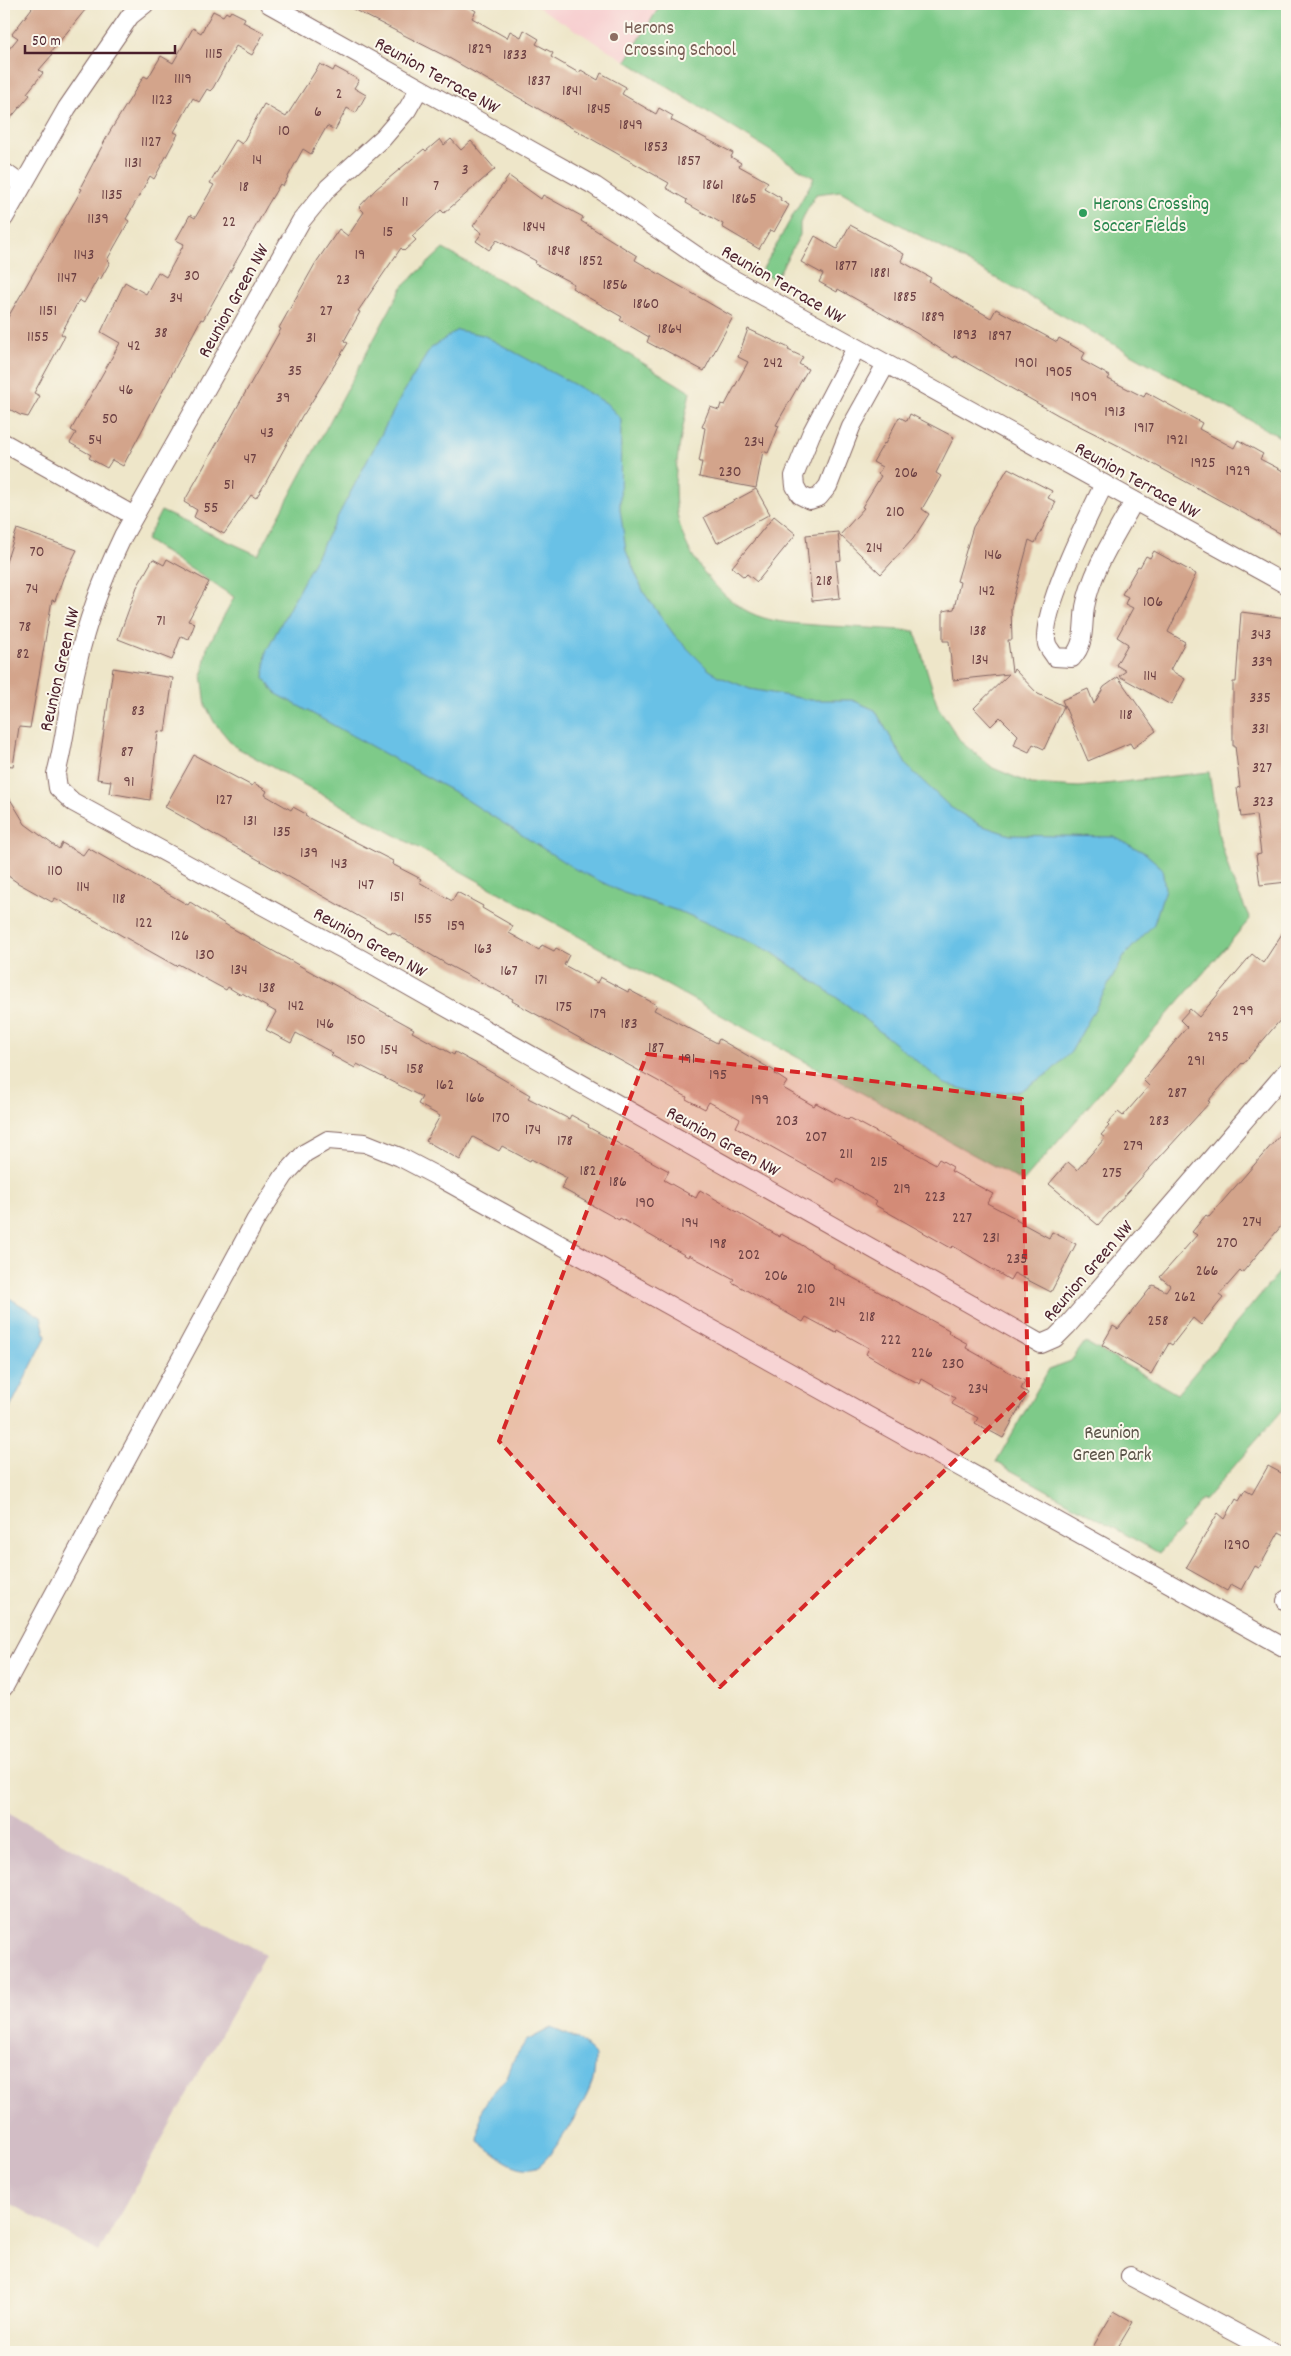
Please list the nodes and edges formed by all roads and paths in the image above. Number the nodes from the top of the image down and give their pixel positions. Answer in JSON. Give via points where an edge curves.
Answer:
{"nodes":[{"id":1,"x":145,"y":4,"type":"edge"},
{"id":2,"x":269,"y":4,"type":"edge"},
{"id":3,"x":419,"y":89,"type":"junction"},
{"id":4,"x":4,"y":172,"type":"edge"},
{"id":5,"x":22,"y":185,"type":"junction"},
{"id":6,"x":4,"y":218,"type":"edge"},
{"id":7,"x":856,"y":348,"type":"junction"},
{"id":8,"x":886,"y":364,"type":"junction"},
{"id":9,"x":4,"y":444,"type":"edge"},
{"id":10,"x":1104,"y":484,"type":"junction"},
{"id":11,"x":1134,"y":501,"type":"junction"},
{"id":12,"x":134,"y":516,"type":"junction"},
{"id":13,"x":1287,"y":585,"type":"edge"},
{"id":14,"x":1287,"y":1071,"type":"edge"},
{"id":15,"x":1287,"y":1649,"type":"edge"},
{"id":16,"x":4,"y":1687,"type":"edge"},
{"id":17,"x":1130,"y":2276,"type":"dead end"},
{"id":18,"x":1272,"y":2352,"type":"edge"}],
"edges":[{"from":1,"to":5,"type":"street","via":[[130,16],[67,108]]},
{"from":2,"to":3,"type":"street","name":"Reunion Terrace NW"},
{"from":3,"to":7,"type":"street","name":"Reunion Terrace NW","via":[[595,186],[720,272]]},
{"from":3,"to":12,"type":"street","name":"Reunion Green NW","via":[[407,110],[383,138],[328,188],[301,221]]},
{"from":4,"to":5,"type":"street"},
{"from":5,"to":6,"type":"street"},
{"from":7,"to":8,"type":"street","name":"Reunion Terrace NW"},
{"from":7,"to":8,"type":"street","via":[[794,476],[800,495],[810,500],[828,486],[851,427]]},
{"from":8,"to":10,"type":"street","name":"Reunion Terrace NW"},
{"from":9,"to":12,"type":"street"},
{"from":10,"to":11,"type":"street","name":"Reunion Terrace NW"},
{"from":10,"to":11,"type":"street","via":[[1075,543],[1046,627],[1047,643],[1055,657],[1072,658],[1080,650],[1092,584],[1100,562]]},
{"from":11,"to":13,"type":"street","name":"Reunion Terrace NW"},
{"from":12,"to":14,"type":"street","name":"Reunion Green NW","via":[[104,576],[77,665],[56,774],[58,788],[73,802],[361,959],[1041,1344],[1055,1338],[1067,1326]]},
{"from":15,"to":16,"type":"street","via":[[444,1180],[365,1143],[328,1140],[305,1153],[284,1176],[255,1222]]},
{"from":17,"to":18,"type":"street"}]}
